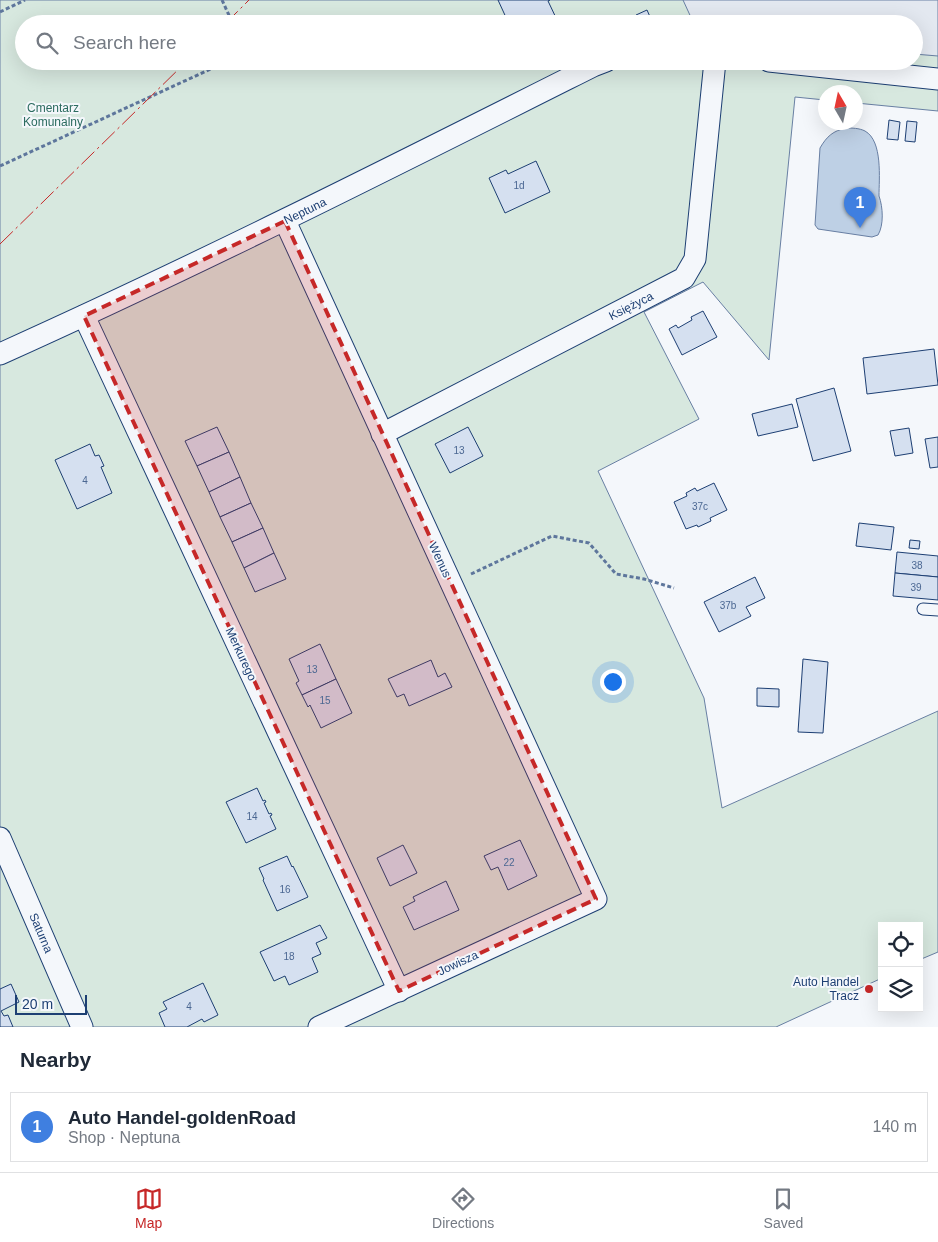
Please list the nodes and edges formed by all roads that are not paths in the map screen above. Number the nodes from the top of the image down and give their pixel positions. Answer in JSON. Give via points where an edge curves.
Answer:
{"nodes":[{"id":1,"x":585,"y":70,"type":"edge"},
{"id":2,"x":714,"y":70,"type":"edge"},
{"id":3,"x":854,"y":70,"type":"edge"},
{"id":4,"x":938,"y":79,"type":"edge"},
{"id":5,"x":285,"y":221,"type":"junction"},
{"id":6,"x":84,"y":316,"type":"junction"},
{"id":7,"x":0,"y":354,"type":"edge"},
{"id":8,"x":382,"y":434,"type":"junction"},
{"id":9,"x":923,"y":609,"type":"dead end"},
{"id":10,"x":938,"y":610,"type":"edge"},
{"id":11,"x":0,"y":838,"type":"edge"},
{"id":12,"x":596,"y":899,"type":"joint"},
{"id":13,"x":399,"y":991,"type":"junction"},
{"id":14,"x":82,"y":1027,"type":"edge"},
{"id":15,"x":320,"y":1027,"type":"edge"}],
"edges":[{"from":1,"to":5,"type":"street","name":"Neptuna"},
{"from":2,"to":8,"type":"street","name":"Księżyca","via":[[695,259],[684,278]]},
{"from":3,"to":4,"type":"street"},
{"from":5,"to":6,"type":"street","name":"Neptuna"},
{"from":5,"to":8,"type":"street","name":"Wenus"},
{"from":6,"to":7,"type":"street","name":"Neptuna"},
{"from":6,"to":13,"type":"street","name":"Merkurego"},
{"from":8,"to":12,"type":"street","name":"Wenus"},
{"from":9,"to":10,"type":"lane"},
{"from":11,"to":14,"type":"street","name":"Saturna"},
{"from":12,"to":13,"type":"street","name":"Jowisza"},
{"from":13,"to":15,"type":"street","name":"Jowisza"}]}
